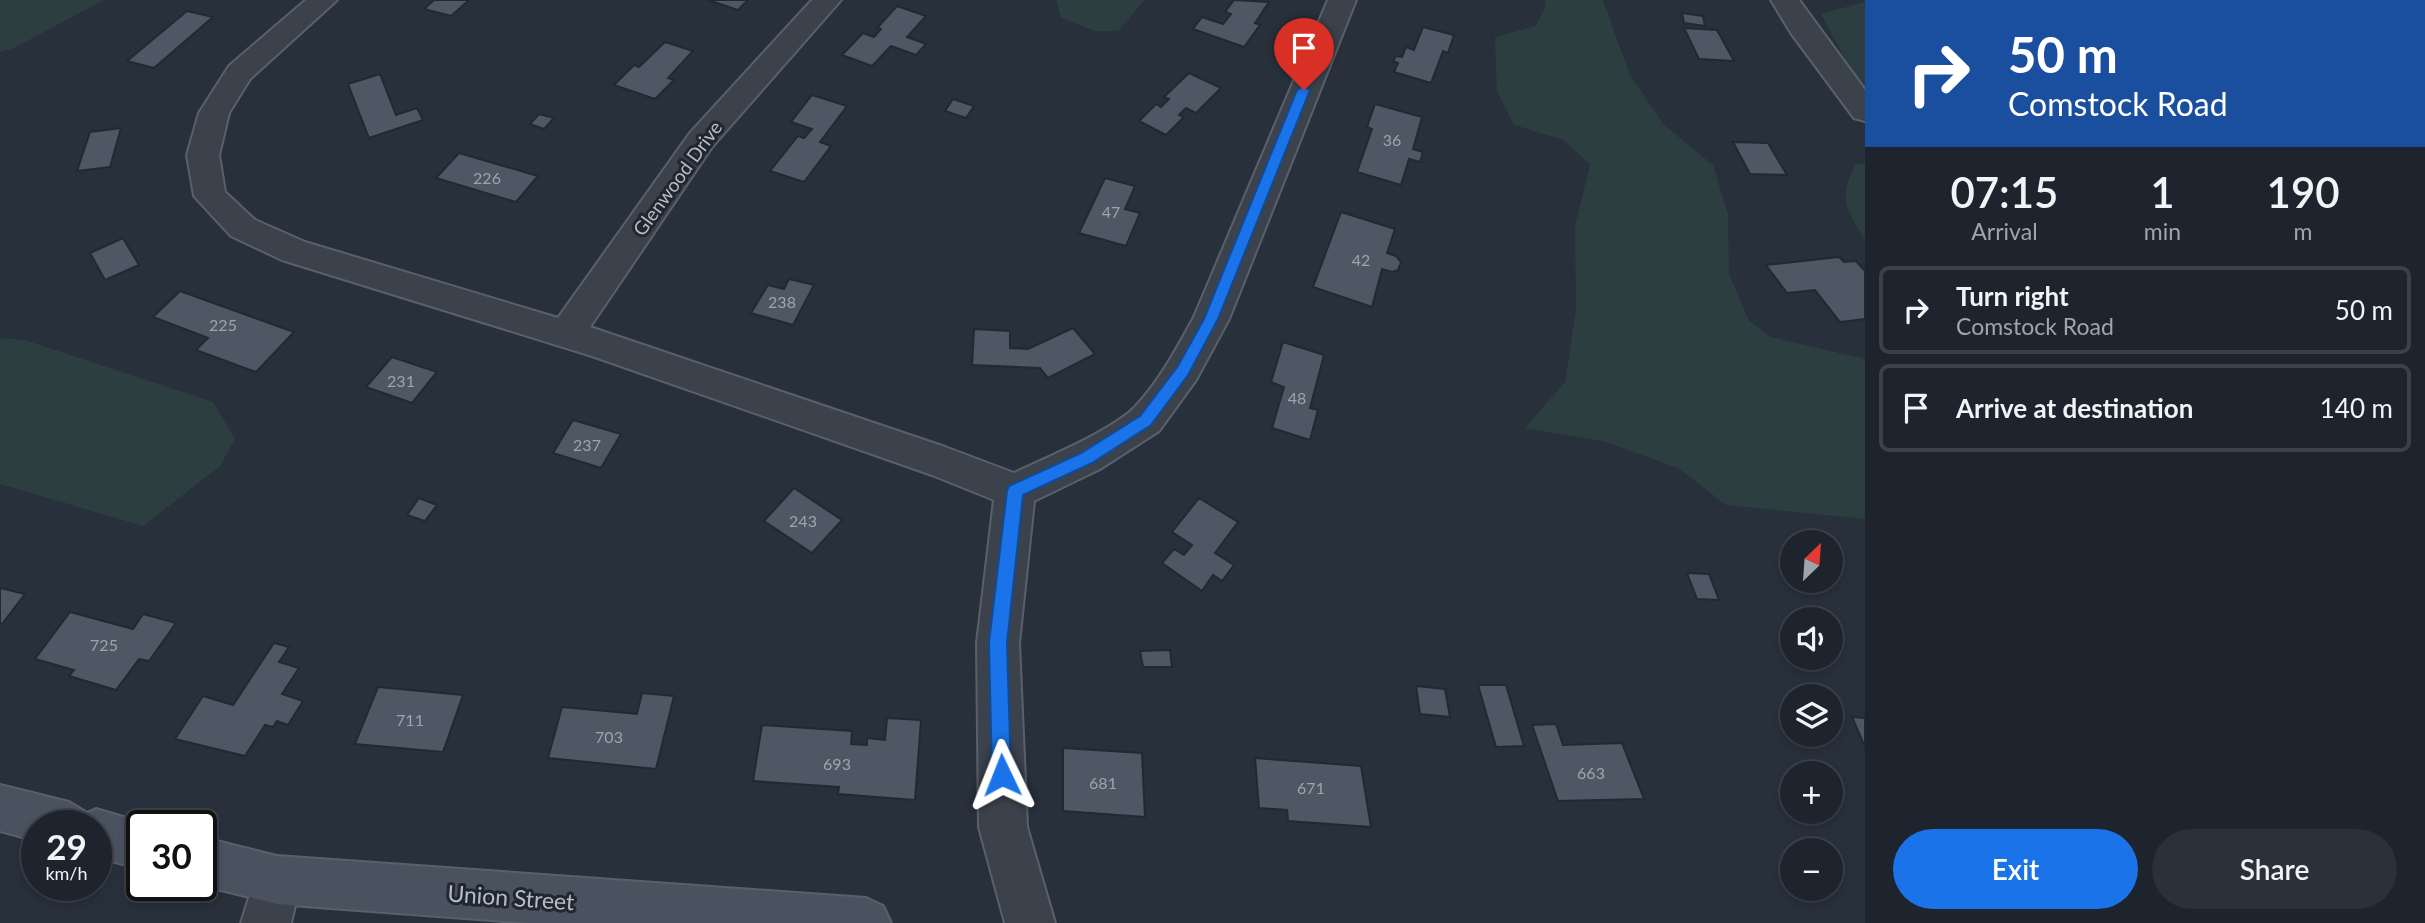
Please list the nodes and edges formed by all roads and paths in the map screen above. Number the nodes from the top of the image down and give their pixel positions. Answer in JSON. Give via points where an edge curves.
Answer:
{"nodes":[{"id":1,"x":323,"y":0,"type":"edge"},
{"id":2,"x":827,"y":0,"type":"edge"},
{"id":3,"x":1342,"y":0,"type":"edge"},
{"id":4,"x":1785,"y":0,"type":"edge"},
{"id":5,"x":1865,"y":111,"type":"edge"},
{"id":6,"x":567,"y":333,"type":"junction"},
{"id":7,"x":1015,"y":491,"type":"junction"},
{"id":8,"x":0,"y":808,"type":"edge"},
{"id":9,"x":21,"y":813,"type":"edge"},
{"id":10,"x":217,"y":870,"type":"edge"},
{"id":11,"x":271,"y":902,"type":"edge"},
{"id":12,"x":866,"y":923,"type":"edge"},
{"id":13,"x":1030,"y":923,"type":"edge"}],
"edges":[{"from":1,"to":6,"type":"street","via":[[239,72],[214,113],[203,155],[210,196],[243,229],[294,251]]},
{"from":2,"to":6,"type":"street","name":"Glenwood Drive","via":[[701,140]]},
{"from":3,"to":7,"type":"street","via":[[1211,319],[1183,370],[1146,420],[1086,458]]},
{"from":4,"to":5,"type":"street"},
{"from":6,"to":7,"type":"street"},
{"from":7,"to":13,"type":"street","via":[[998,643],[1003,827]]},
{"from":8,"to":9,"type":"street"},
{"from":10,"to":11,"type":"street","name":"Union Street"},
{"from":11,"to":12,"type":"street","name":"Union Street"}]}
